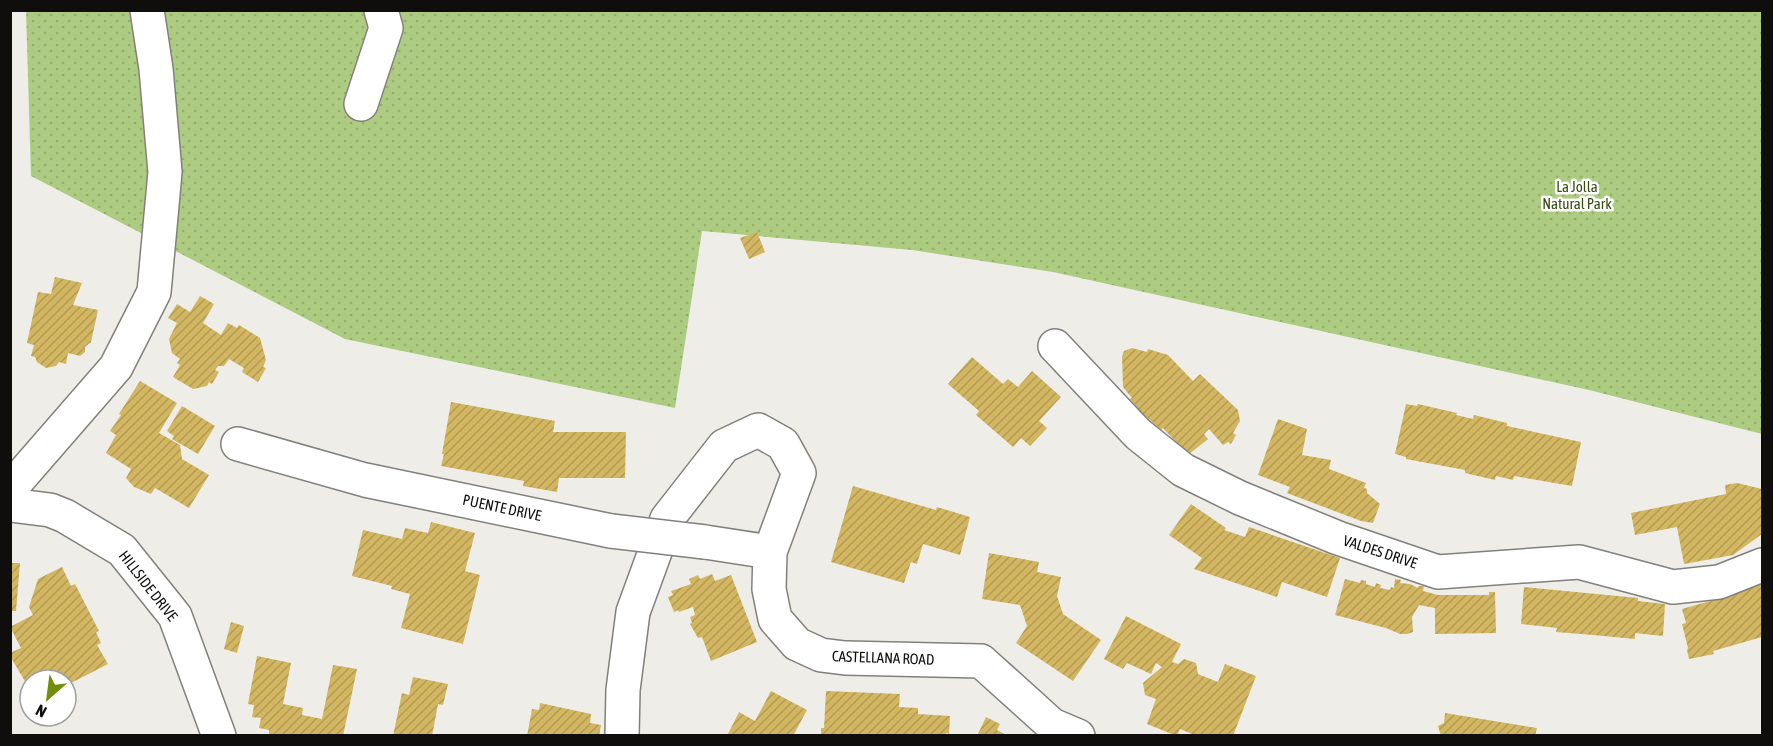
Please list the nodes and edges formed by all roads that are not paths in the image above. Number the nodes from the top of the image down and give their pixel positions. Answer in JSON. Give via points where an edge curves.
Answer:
{"nodes":[{"id":1,"x":147,"y":10,"type":"edge"},
{"id":2,"x":381,"y":10,"type":"edge"},
{"id":3,"x":361,"y":104,"type":"dead end"},
{"id":4,"x":1055,"y":346,"type":"dead end"},
{"id":5,"x":238,"y":444,"type":"dead end"},
{"id":6,"x":10,"y":489,"type":"edge"},
{"id":7,"x":10,"y":505,"type":"edge"},
{"id":8,"x":770,"y":552,"type":"junction"},
{"id":9,"x":1762,"y":565,"type":"edge"},
{"id":10,"x":219,"y":735,"type":"edge"},
{"id":11,"x":622,"y":735,"type":"edge"},
{"id":12,"x":1078,"y":735,"type":"edge"}],
"edges":[{"from":1,"to":6,"type":"street","via":[[165,172],[154,292],[116,367]]},
{"from":2,"to":3,"type":"street","via":[[386,28]]},
{"from":4,"to":9,"type":"street","name":"VALDES DRIVE","via":[[1138,434],[1183,470],[1338,538],[1438,572],[1579,562],[1673,587],[1719,582]]},
{"from":5,"to":8,"type":"street","name":"PUENTE DRIVE","bridge":true,"via":[[365,480],[611,531]]},
{"from":7,"to":10,"type":"street","name":"HILLSIDE DRIVE","via":[[65,516],[122,550],[175,616]]},
{"from":8,"to":11,"type":"street","name":"CASTELLANA ROAD","via":[[800,473],[783,444],[758,430],[724,446],[667,519],[633,612],[623,690]]},
{"from":8,"to":12,"type":"street","name":"CASTELLANA ROAD","via":[[769,589],[775,620],[797,644],[821,655],[845,658],[981,661],[1052,725]]}]}
